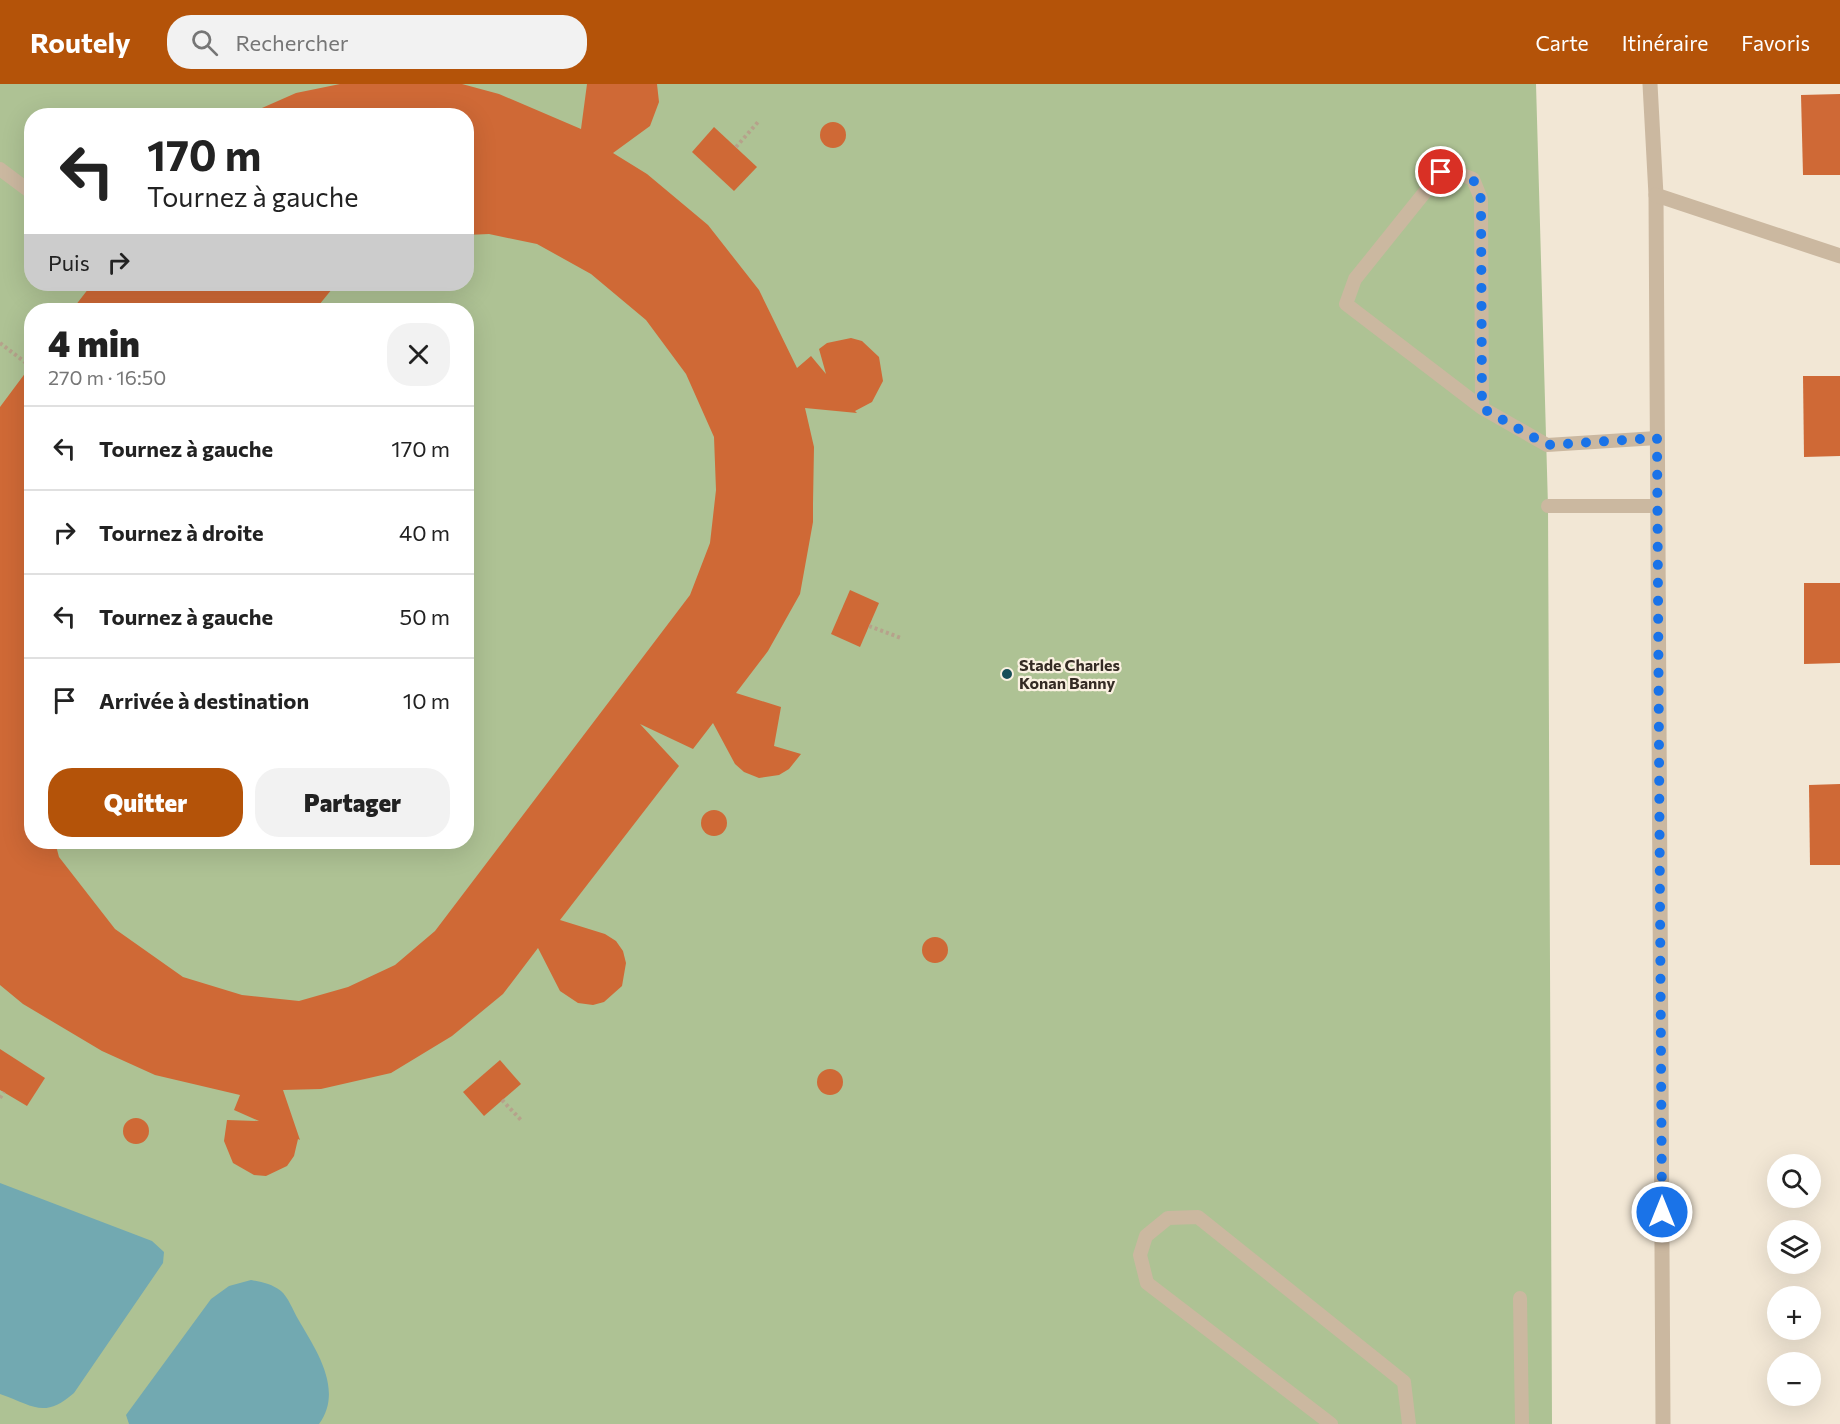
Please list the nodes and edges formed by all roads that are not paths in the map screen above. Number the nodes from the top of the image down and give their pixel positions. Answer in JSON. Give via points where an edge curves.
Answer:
{"nodes":[{"id":1,"x":1650,"y":84,"type":"edge"},
{"id":2,"x":0,"y":169,"type":"edge"},
{"id":3,"x":24,"y":187,"type":"edge"},
{"id":4,"x":1656,"y":195,"type":"junction"},
{"id":5,"x":1840,"y":256,"type":"edge"},
{"id":6,"x":1482,"y":408,"type":"junction"},
{"id":7,"x":1657,"y":438,"type":"junction"},
{"id":8,"x":1548,"y":506,"type":"dead end"},
{"id":9,"x":1657,"y":506,"type":"junction"},
{"id":10,"x":1520,"y":1298,"type":"dead end"},
{"id":11,"x":1331,"y":1424,"type":"edge"},
{"id":12,"x":1409,"y":1424,"type":"edge"},
{"id":13,"x":1522,"y":1424,"type":"edge"},
{"id":14,"x":1663,"y":1424,"type":"edge"}],
"edges":[{"from":1,"to":4,"type":"street"},
{"from":2,"to":3,"type":"lane"},
{"from":4,"to":5,"type":"street"},
{"from":4,"to":7,"type":"street"},
{"from":6,"to":6,"type":"lane","via":[[1346,304],[1355,279],[1441,172],[1453,171],[1473,179],[1481,199]]},
{"from":6,"to":7,"type":"lane","via":[[1547,445]]},
{"from":7,"to":9,"type":"street"},
{"from":8,"to":9,"type":"lane"},
{"from":9,"to":14,"type":"street"},
{"from":10,"to":13,"type":"lane"},
{"from":11,"to":12,"type":"lane","via":[[1147,1282],[1140,1255],[1146,1236],[1168,1218],[1198,1216],[1404,1382]]}]}
